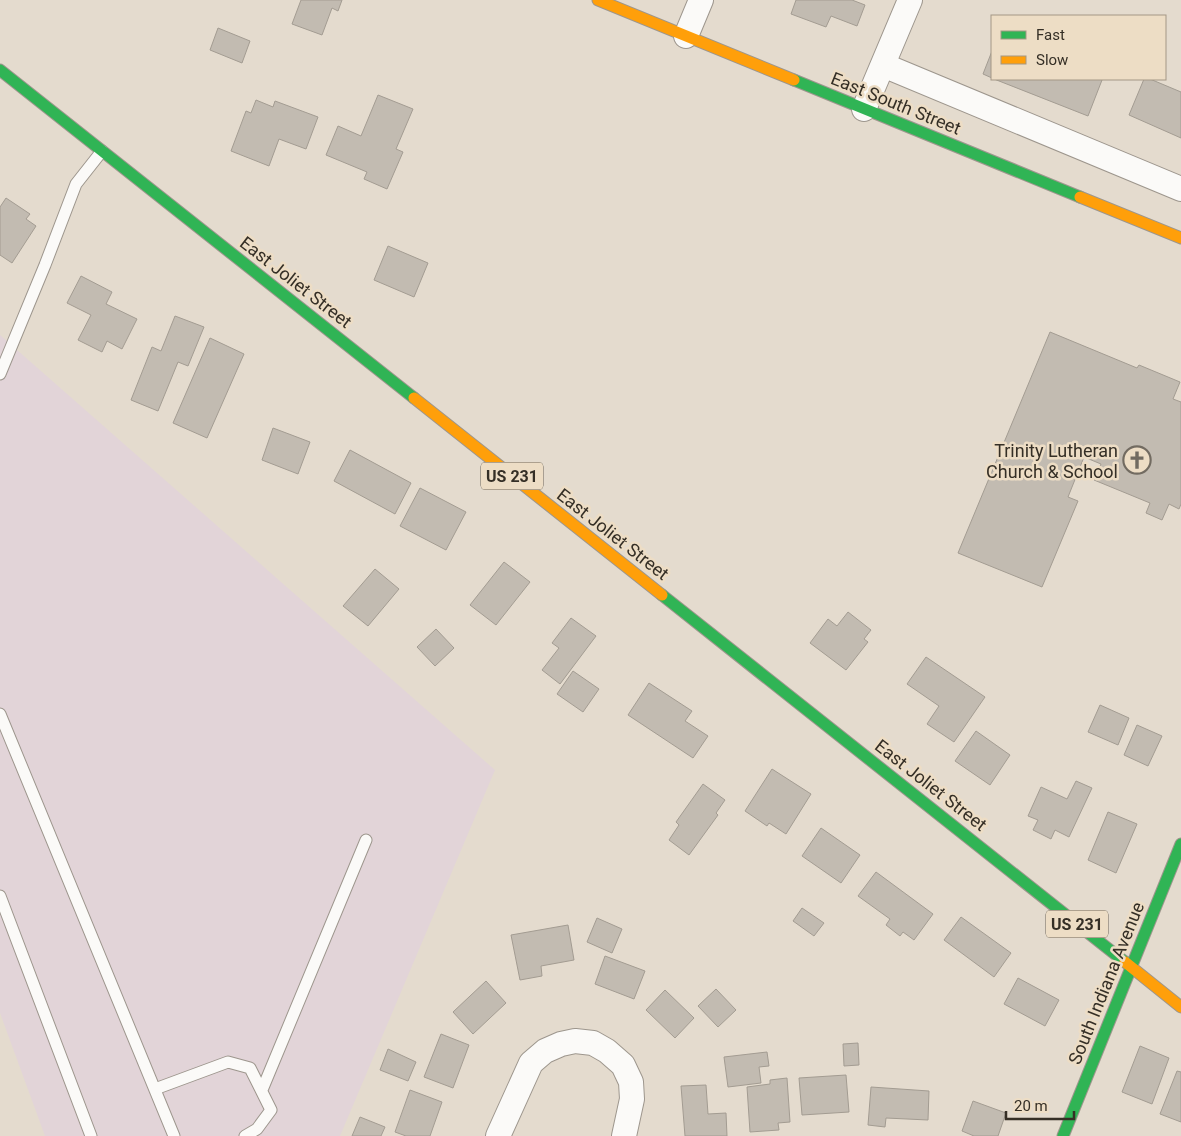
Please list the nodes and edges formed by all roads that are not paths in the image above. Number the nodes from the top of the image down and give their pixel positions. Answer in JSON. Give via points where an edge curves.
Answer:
{"nodes":[{"id":1,"x":598,"y":0,"type":"edge"},
{"id":2,"x":701,"y":0,"type":"edge"},
{"id":3,"x":910,"y":0,"type":"edge"},
{"id":4,"x":686,"y":36,"type":"junction"},
{"id":5,"x":883,"y":65,"type":"junction"},
{"id":6,"x":0,"y":70,"type":"edge"},
{"id":7,"x":864,"y":109,"type":"junction"},
{"id":8,"x":102,"y":151,"type":"junction"},
{"id":9,"x":1181,"y":189,"type":"edge"},
{"id":10,"x":1181,"y":238,"type":"edge"},
{"id":11,"x":0,"y":374,"type":"edge"},
{"id":12,"x":0,"y":714,"type":"edge"},
{"id":13,"x":366,"y":840,"type":"dead end"},
{"id":14,"x":1181,"y":844,"type":"edge"},
{"id":15,"x":0,"y":896,"type":"edge"},
{"id":16,"x":1131,"y":967,"type":"junction"},
{"id":17,"x":1181,"y":1007,"type":"edge"},
{"id":18,"x":155,"y":1089,"type":"junction"},
{"id":19,"x":262,"y":1090,"type":"junction"},
{"id":20,"x":91,"y":1136,"type":"edge"},
{"id":21,"x":174,"y":1136,"type":"edge"},
{"id":22,"x":245,"y":1136,"type":"edge"},
{"id":23,"x":498,"y":1136,"type":"edge"},
{"id":24,"x":624,"y":1136,"type":"edge"},
{"id":25,"x":1063,"y":1136,"type":"edge"}],
"edges":[{"from":1,"to":4,"type":"main road","name":"East South Street"},
{"from":2,"to":4,"type":"street"},
{"from":3,"to":5,"type":"street"},
{"from":4,"to":7,"type":"main road","name":"East South Street"},
{"from":5,"to":7,"type":"street"},
{"from":5,"to":9,"type":"street"},
{"from":6,"to":8,"type":"main road","name":"East Joliet Street","number":"US 231"},
{"from":7,"to":10,"type":"main road","name":"East South Street"},
{"from":8,"to":11,"type":"lane","via":[[76,184]]},
{"from":8,"to":16,"type":"main road","name":"East Joliet Street","number":"US 231"},
{"from":12,"to":18,"type":"lane"},
{"from":13,"to":19,"type":"lane"},
{"from":14,"to":16,"type":"main road","name":"South Indiana Avenue"},
{"from":15,"to":20,"type":"lane"},
{"from":16,"to":17,"type":"main road","name":"East Joliet Street","number":"US 231"},
{"from":16,"to":25,"type":"main road","name":"South Indiana Avenue"},
{"from":18,"to":19,"type":"lane","via":[[228,1062],[250,1068]]},
{"from":18,"to":21,"type":"lane"},
{"from":19,"to":22,"type":"lane","via":[[271,1110],[257,1129]]},
{"from":23,"to":24,"type":"street","via":[[531,1064],[545,1051],[575,1041],[593,1043],[608,1051],[623,1066],[631,1082],[632,1099]]}]}
